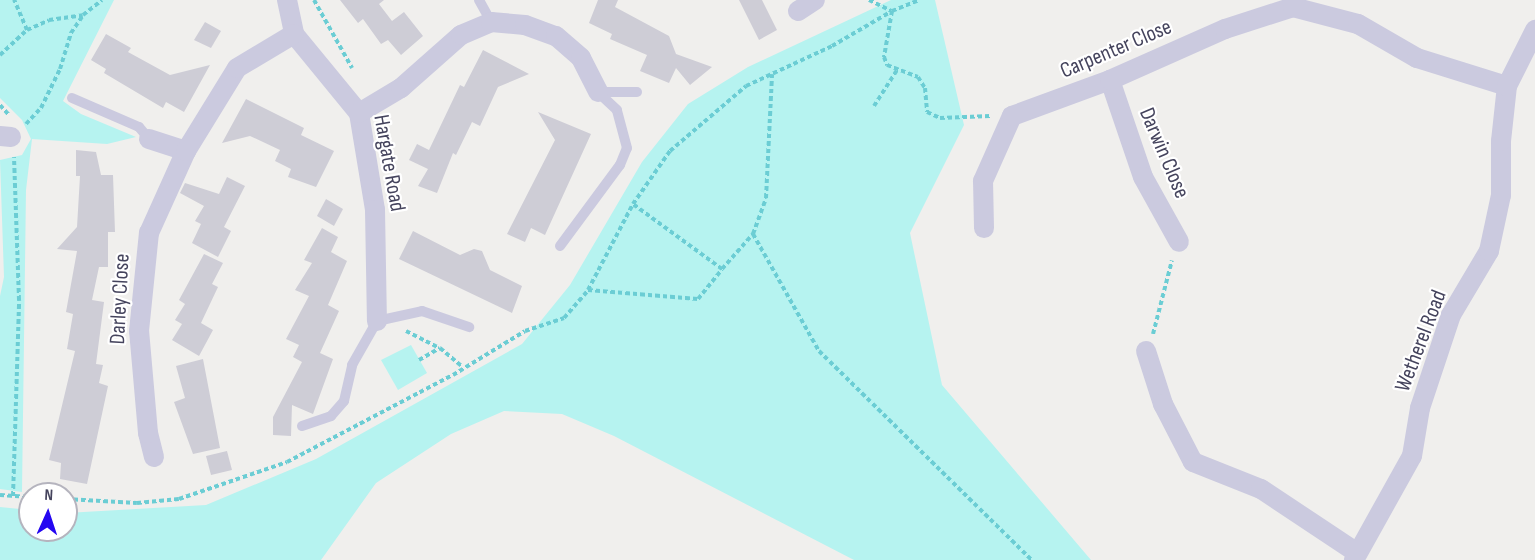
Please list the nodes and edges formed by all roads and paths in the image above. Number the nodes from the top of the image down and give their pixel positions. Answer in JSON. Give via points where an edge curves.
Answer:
{"nodes":[{"id":1,"x":14,"y":0,"type":"edge"},
{"id":2,"x":102,"y":0,"type":"edge"},
{"id":3,"x":287,"y":0,"type":"edge"},
{"id":4,"x":314,"y":0,"type":"edge"},
{"id":5,"x":479,"y":0,"type":"edge"},
{"id":6,"x":814,"y":0,"type":"edge"},
{"id":7,"x":869,"y":0,"type":"edge"},
{"id":8,"x":919,"y":0,"type":"edge"},
{"id":9,"x":1270,"y":7,"type":"edge"},
{"id":10,"x":798,"y":11,"type":"dead end"},
{"id":11,"x":892,"y":11,"type":"junction"},
{"id":12,"x":83,"y":15,"type":"junction"},
{"id":13,"x":491,"y":22,"type":"junction"},
{"id":14,"x":27,"y":30,"type":"junction"},
{"id":15,"x":1535,"y":30,"type":"edge"},
{"id":16,"x":294,"y":34,"type":"junction"},
{"id":17,"x":0,"y":55,"type":"edge"},
{"id":18,"x":897,"y":70,"type":"junction"},
{"id":19,"x":772,"y":74,"type":"junction"},
{"id":20,"x":1110,"y":80,"type":"junction"},
{"id":21,"x":1507,"y":86,"type":"junction"},
{"id":22,"x":598,"y":92,"type":"junction"},
{"id":23,"x":637,"y":92,"type":"dead end"},
{"id":24,"x":72,"y":98,"type":"dead end"},
{"id":25,"x":874,"y":106,"type":"dead end"},
{"id":26,"x":366,"y":110,"type":"junction"},
{"id":27,"x":1012,"y":116,"type":"junction"},
{"id":28,"x":6,"y":136,"type":"edge"},
{"id":29,"x":149,"y":139,"type":"joint"},
{"id":30,"x":186,"y":151,"type":"junction"},
{"id":31,"x":633,"y":204,"type":"junction"},
{"id":32,"x":984,"y":228,"type":"dead end"},
{"id":33,"x":753,"y":234,"type":"junction"},
{"id":34,"x":1179,"y":243,"type":"joint"},
{"id":35,"x":560,"y":246,"type":"dead end"},
{"id":36,"x":722,"y":269,"type":"junction"},
{"id":37,"x":588,"y":290,"type":"junction"},
{"id":38,"x":377,"y":321,"type":"junction"},
{"id":39,"x":469,"y":327,"type":"dead end"},
{"id":40,"x":440,"y":348,"type":"junction"},
{"id":41,"x":1146,"y":351,"type":"joint"},
{"id":42,"x":419,"y":360,"type":"dead end"},
{"id":43,"x":463,"y":367,"type":"junction"},
{"id":44,"x":302,"y":426,"type":"dead end"},
{"id":45,"x":154,"y":457,"type":"dead end"},
{"id":46,"x":0,"y":495,"type":"edge"},
{"id":47,"x":13,"y":496,"type":"junction"},
{"id":48,"x":18,"y":496,"type":"edge"},
{"id":49,"x":78,"y":500,"type":"edge"},
{"id":50,"x":1355,"y":556,"type":"edge"},
{"id":51,"x":1032,"y":560,"type":"edge"}],
"edges":[{"from":1,"to":14,"type":"path"},
{"from":2,"to":12,"type":"path"},
{"from":3,"to":16,"type":"street","name":"Hargate Road"},
{"from":4,"to":26,"type":"path"},
{"from":5,"to":13,"type":"lane"},
{"from":6,"to":10,"type":"street"},
{"from":7,"to":11,"type":"path"},
{"from":8,"to":11,"type":"path"},
{"from":9,"to":20,"type":"street","name":"Carpenter Close"},
{"from":9,"to":21,"type":"street","name":"Carpenter Close","via":[[1293,7],[1358,24],[1417,58]]},
{"from":11,"to":18,"type":"path","via":[[884,57],[887,65]]},
{"from":11,"to":19,"type":"path","via":[[832,46]]},
{"from":12,"to":14,"type":"path"},
{"from":12,"to":28,"type":"path","via":[[41,108]]},
{"from":13,"to":22,"type":"street","via":[[525,25],[556,36],[581,58]]},
{"from":13,"to":26,"type":"street","via":[[461,35],[401,88]]},
{"from":14,"to":17,"type":"path"},
{"from":15,"to":21,"type":"street","name":"Wetherel Road"},
{"from":16,"to":26,"type":"street","name":"Hargate Road"},
{"from":16,"to":30,"type":"street","name":"Darley Close","via":[[237,68]]},
{"from":18,"to":25,"type":"path"},
{"from":18,"to":27,"type":"path","via":[[918,77],[925,88],[927,112],[940,118]]},
{"from":19,"to":31,"type":"path","via":[[746,86],[670,151]]},
{"from":19,"to":33,"type":"path","via":[[766,198]]},
{"from":20,"to":27,"type":"street","name":"Carpenter Close"},
{"from":20,"to":34,"type":"street","name":"Darwin Close","via":[[1143,177]]},
{"from":21,"to":50,"type":"street","name":"Wetherel Road","via":[[1501,195],[1489,251],[1451,315],[1420,408],[1412,456]]},
{"from":22,"to":23,"type":"lane"},
{"from":22,"to":35,"type":"lane","via":[[617,110],[627,148],[620,165]]},
{"from":24,"to":29,"type":"lane","via":[[139,127]]},
{"from":26,"to":38,"type":"street","name":"Hargate Road","via":[[375,210]]},
{"from":27,"to":32,"type":"street","via":[[983,181]]},
{"from":28,"to":47,"type":"path","via":[[18,184]]},
{"from":29,"to":30,"type":"street"},
{"from":30,"to":45,"type":"street","name":"Darley Close","via":[[149,233],[139,331],[148,434]]},
{"from":31,"to":36,"type":"path"},
{"from":31,"to":37,"type":"path"},
{"from":33,"to":36,"type":"path"},
{"from":33,"to":51,"type":"path","via":[[819,351]]},
{"from":34,"to":41,"type":"path"},
{"from":36,"to":37,"type":"path","via":[[698,299]]},
{"from":37,"to":43,"type":"path","via":[[564,318],[525,331]]},
{"from":38,"to":39,"type":"lane","via":[[422,311]]},
{"from":38,"to":40,"type":"path"},
{"from":38,"to":44,"type":"lane","via":[[352,365],[344,400],[331,416]]},
{"from":40,"to":42,"type":"path"},
{"from":40,"to":43,"type":"path"},
{"from":41,"to":50,"type":"street","via":[[1162,404],[1193,462],[1262,489]]},
{"from":43,"to":49,"type":"path","via":[[287,462],[179,499],[137,503]]},
{"from":46,"to":47,"type":"path"},
{"from":47,"to":48,"type":"path"}]}
